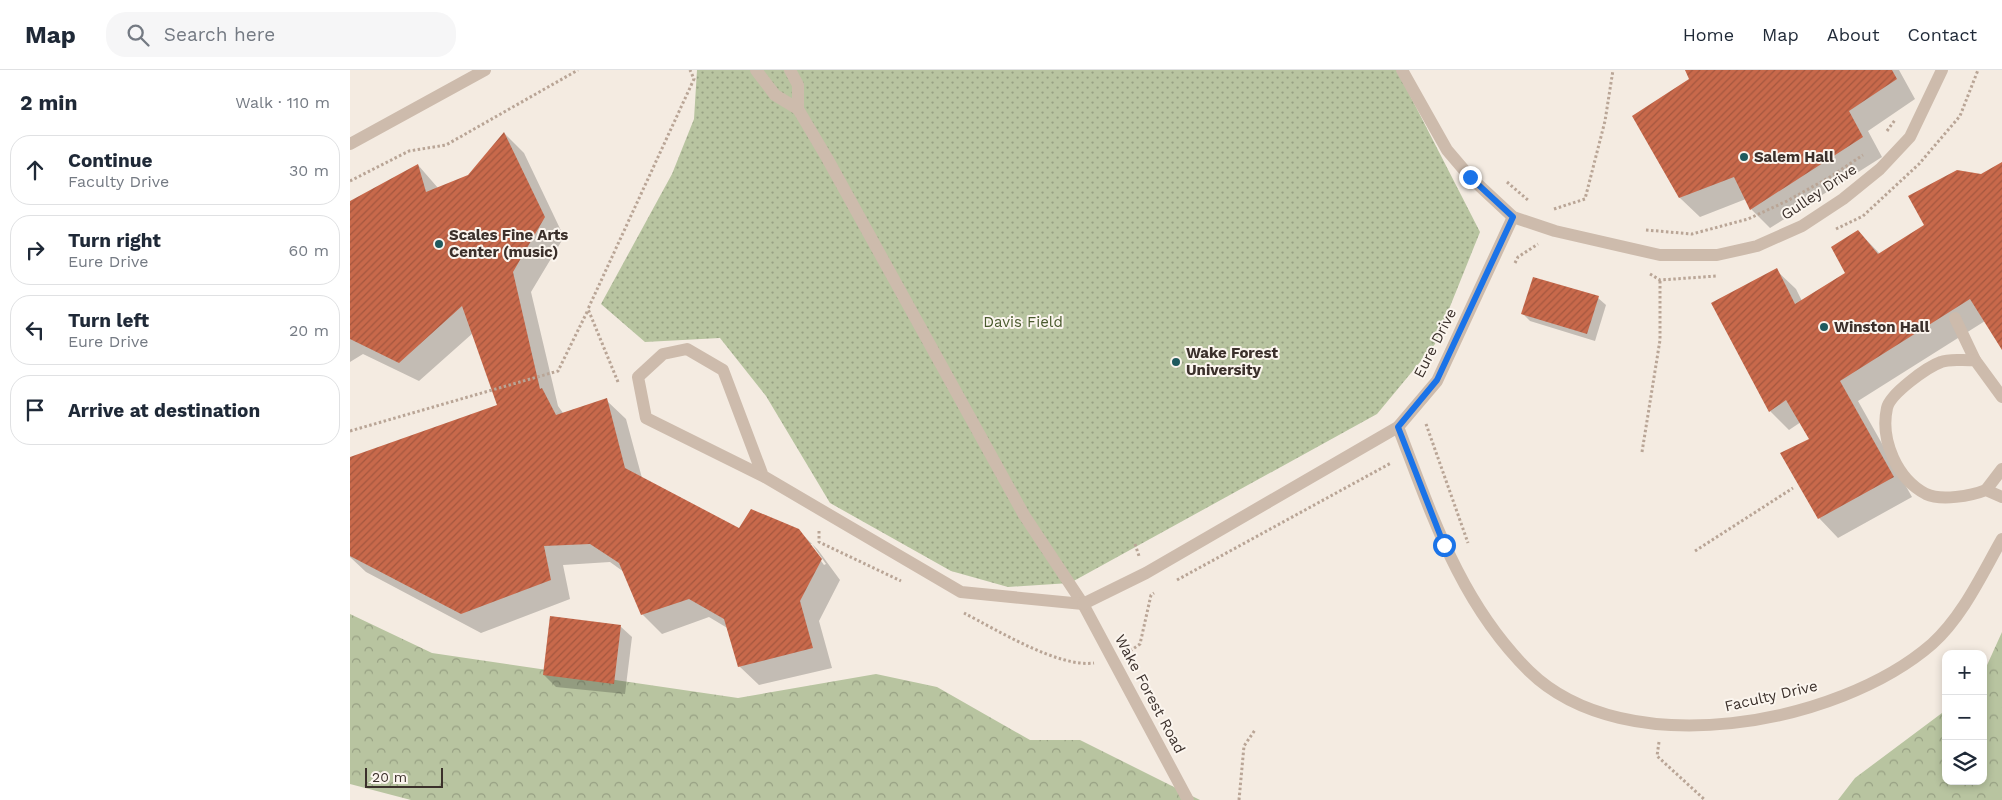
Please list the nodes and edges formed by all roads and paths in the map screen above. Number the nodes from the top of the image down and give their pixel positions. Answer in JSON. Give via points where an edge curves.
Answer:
{"nodes":[{"id":1,"x":485,"y":70,"type":"edge"},
{"id":2,"x":578,"y":70,"type":"edge"},
{"id":3,"x":690,"y":70,"type":"edge"},
{"id":4,"x":756,"y":70,"type":"edge"},
{"id":5,"x":790,"y":70,"type":"edge"},
{"id":6,"x":1402,"y":70,"type":"edge"},
{"id":7,"x":1613,"y":70,"type":"edge"},
{"id":8,"x":1942,"y":70,"type":"edge"},
{"id":9,"x":798,"y":110,"type":"junction"},
{"id":10,"x":1900,"y":113,"type":"dead end"},
{"id":11,"x":1884,"y":134,"type":"dead end"},
{"id":12,"x":350,"y":144,"type":"edge"},
{"id":13,"x":1866,"y":153,"type":"dead end"},
{"id":14,"x":1502,"y":178,"type":"dead end"},
{"id":15,"x":350,"y":181,"type":"edge"},
{"id":16,"x":1513,"y":217,"type":"junction"},
{"id":17,"x":1541,"y":220,"type":"junction"},
{"id":18,"x":1639,"y":229,"type":"dead end"},
{"id":19,"x":1648,"y":230,"type":"junction"},
{"id":20,"x":1660,"y":255,"type":"junction"},
{"id":21,"x":1514,"y":266,"type":"dead end"},
{"id":22,"x":588,"y":309,"type":"junction"},
{"id":23,"x":1955,"y":318,"type":"dead end"},
{"id":24,"x":1975,"y":360,"type":"junction"},
{"id":25,"x":638,"y":377,"type":"junction"},
{"id":26,"x":2002,"y":397,"type":"edge"},
{"id":27,"x":1431,"y":415,"type":"dead end"},
{"id":28,"x":1398,"y":427,"type":"junction"},
{"id":29,"x":350,"y":430,"type":"edge"},
{"id":30,"x":1642,"y":452,"type":"dead end"},
{"id":31,"x":2002,"y":469,"type":"edge"},
{"id":32,"x":763,"y":476,"type":"junction"},
{"id":33,"x":1793,"y":488,"type":"dead end"},
{"id":34,"x":1986,"y":490,"type":"junction"},
{"id":35,"x":2002,"y":497,"type":"edge"},
{"id":36,"x":2002,"y":538,"type":"edge"},
{"id":37,"x":1469,"y":546,"type":"dead end"},
{"id":38,"x":1696,"y":552,"type":"dead end"},
{"id":39,"x":1083,"y":604,"type":"junction"},
{"id":40,"x":1661,"y":726,"type":"junction"},
{"id":41,"x":1255,"y":730,"type":"dead end"},
{"id":42,"x":1188,"y":800,"type":"edge"},
{"id":43,"x":1239,"y":800,"type":"edge"},
{"id":44,"x":1705,"y":800,"type":"edge"}],
"edges":[{"from":1,"to":12,"type":"street"},
{"from":2,"to":15,"type":"path","via":[[446,145],[409,151]]},
{"from":3,"to":22,"type":"path","via":[[694,79]]},
{"from":4,"to":9,"type":"street","via":[[776,95]]},
{"from":5,"to":9,"type":"street","via":[[798,85]]},
{"from":6,"to":16,"type":"street","via":[[1447,150],[1470,177]]},
{"from":7,"to":17,"type":"path","via":[[1605,120],[1585,199]]},
{"from":8,"to":20,"type":"street","name":"Gulley Drive","via":[[1910,137],[1880,169],[1802,226],[1757,246],[1717,255]]},
{"from":9,"to":39,"type":"street","name":"Wake Forest Road","via":[[1024,515]]},
{"from":10,"to":11,"type":"path"},
{"from":13,"to":19,"type":"path","via":[[1830,177],[1748,218],[1692,234]]},
{"from":14,"to":17,"type":"path"},
{"from":16,"to":17,"type":"street","name":"Gulley Drive"},
{"from":16,"to":28,"type":"street","name":"Eure Drive","via":[[1437,380]]},
{"from":17,"to":20,"type":"street","name":"Gulley Drive"},
{"from":17,"to":21,"type":"path","via":[[1538,246],[1518,257]]},
{"from":18,"to":19,"type":"path"},
{"from":19,"to":20,"type":"path"},
{"from":20,"to":30,"type":"path","via":[[1660,340]]},
{"from":22,"to":25,"type":"path","via":[[618,383]]},
{"from":22,"to":29,"type":"path","via":[[558,370]]},
{"from":23,"to":24,"type":"street"},
{"from":24,"to":26,"type":"street"},
{"from":24,"to":34,"type":"street","via":[[1942,361],[1916,375],[1887,406],[1885,436],[1900,472],[1927,494],[1966,498]]},
{"from":25,"to":32,"type":"street","via":[[646,418]]},
{"from":25,"to":32,"type":"street","via":[[662,354],[687,349],[723,370]]},
{"from":27,"to":37,"type":"path","via":[[1426,424]]},
{"from":28,"to":39,"type":"street","name":"Eure Drive","via":[[1146,573]]},
{"from":28,"to":40,"type":"street","name":"Faculty Drive","via":[[1444,545],[1470,597],[1503,643],[1546,686],[1588,709],[1622,720]]},
{"from":31,"to":34,"type":"street"},
{"from":32,"to":39,"type":"street","via":[[961,592]]},
{"from":33,"to":38,"type":"path"},
{"from":34,"to":35,"type":"street"},
{"from":36,"to":40,"type":"street","name":"Faculty Drive","via":[[1975,587],[1948,626],[1933,643],[1905,664],[1854,690],[1819,703],[1750,721],[1728,725]]},
{"from":39,"to":42,"type":"street","name":"Wake Forest Road"},
{"from":40,"to":44,"type":"path","via":[[1657,756]]},
{"from":41,"to":43,"type":"path","via":[[1244,746]]}]}
